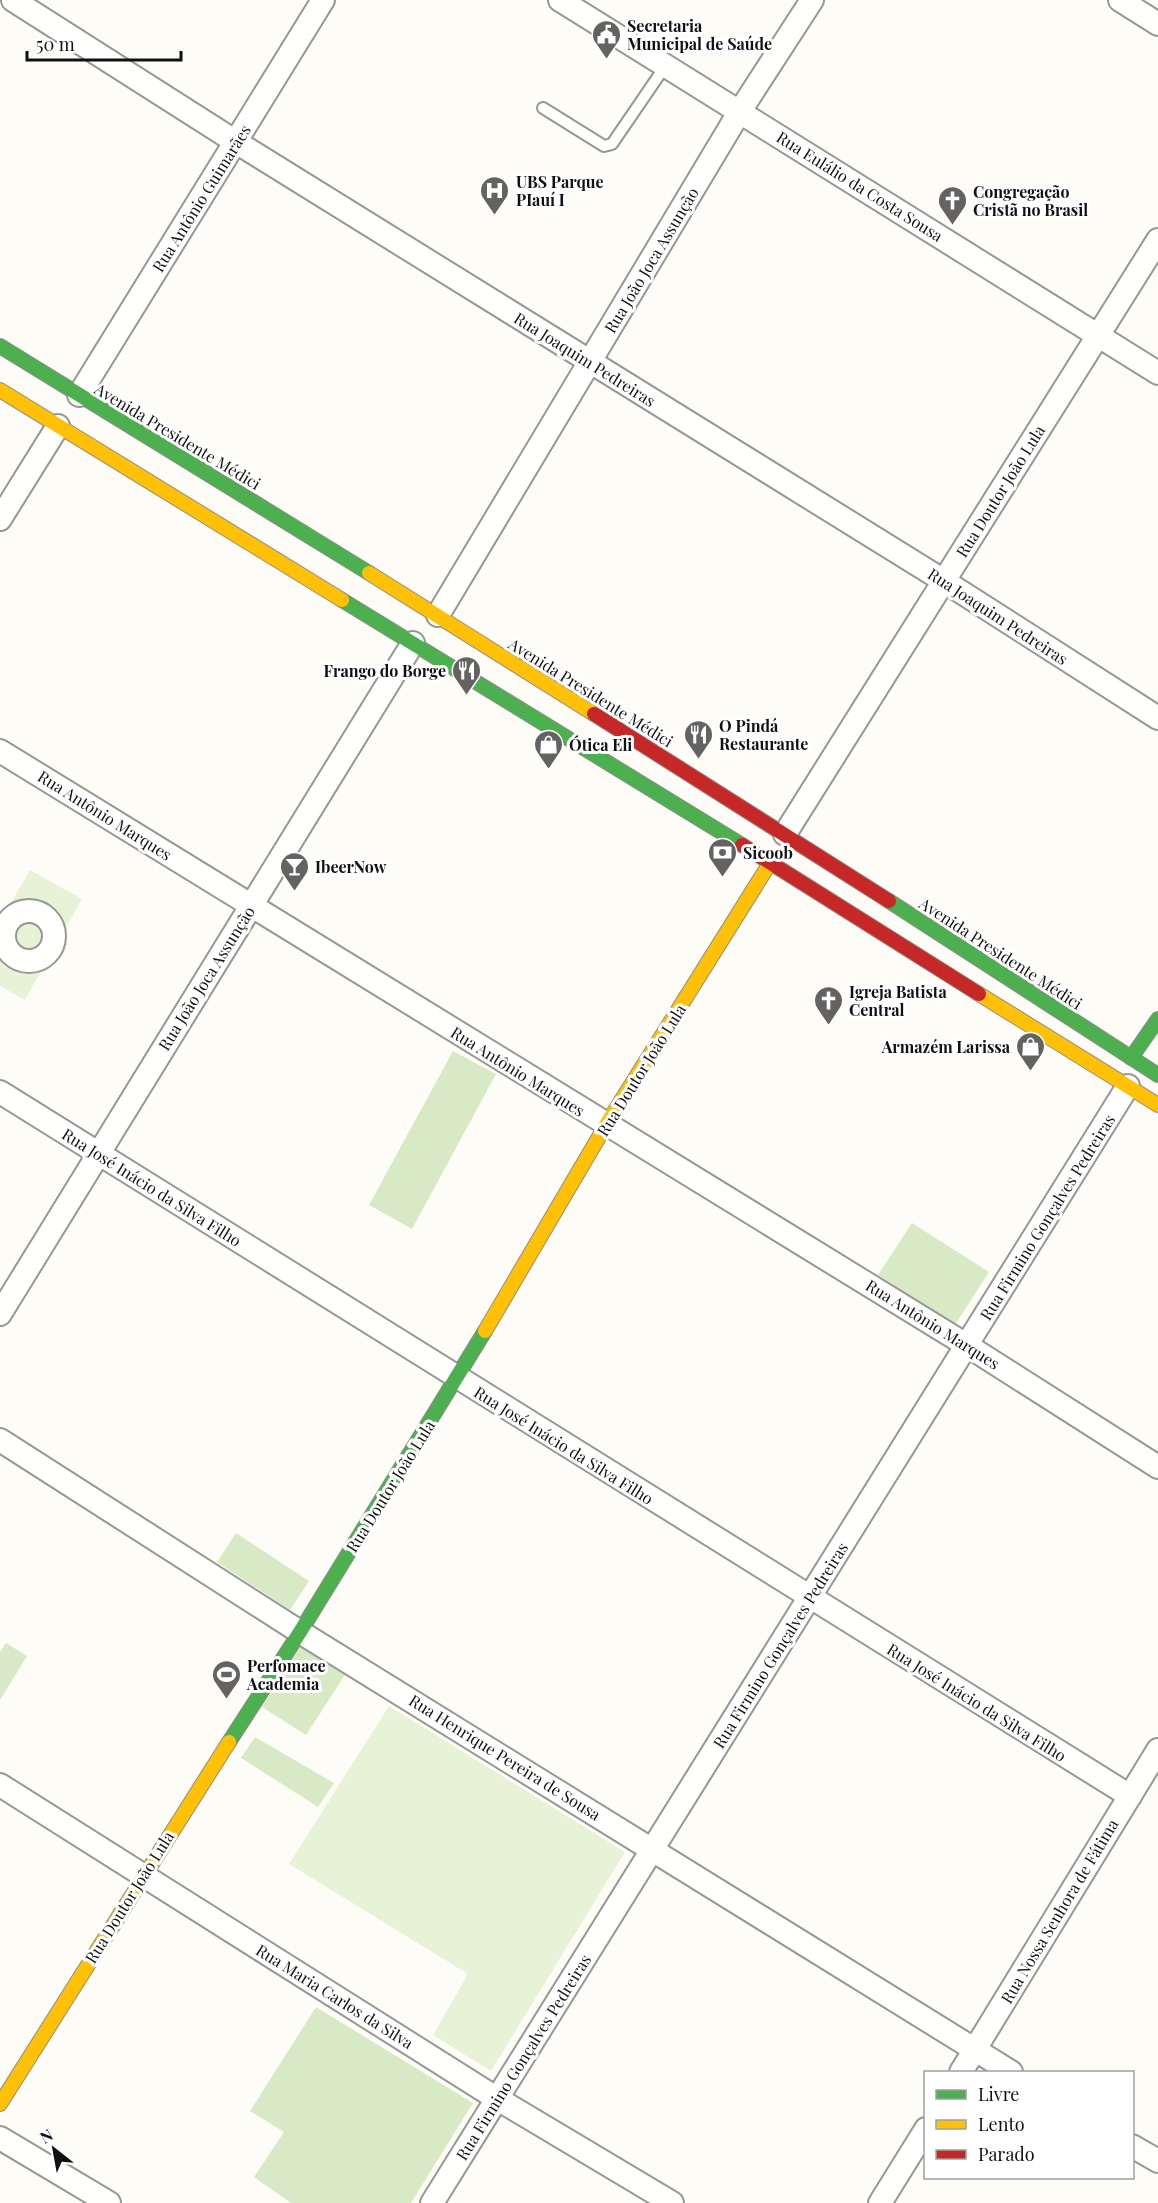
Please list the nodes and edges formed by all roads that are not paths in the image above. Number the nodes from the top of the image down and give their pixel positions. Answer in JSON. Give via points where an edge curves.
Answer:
{"nodes":[{"id":1,"x":13,"y":0,"type":"edge"},
{"id":2,"x":323,"y":0,"type":"edge"},
{"id":3,"x":560,"y":0,"type":"edge"},
{"id":4,"x":812,"y":0,"type":"edge"},
{"id":5,"x":1120,"y":0,"type":"edge"},
{"id":6,"x":1158,"y":24,"type":"edge"},
{"id":7,"x":666,"y":65,"type":"junction"},
{"id":8,"x":543,"y":108,"type":"dead end"},
{"id":9,"x":740,"y":111,"type":"junction"},
{"id":10,"x":236,"y":142,"type":"junction"},
{"id":11,"x":1158,"y":240,"type":"edge"},
{"id":12,"x":1098,"y":336,"type":"junction"},
{"id":13,"x":0,"y":346,"type":"edge"},
{"id":14,"x":590,"y":362,"type":"junction"},
{"id":15,"x":1158,"y":373,"type":"edge"},
{"id":16,"x":0,"y":390,"type":"edge"},
{"id":17,"x":79,"y":395,"type":"junction"},
{"id":18,"x":58,"y":426,"type":"junction"},
{"id":19,"x":0,"y":519,"type":"edge"},
{"id":20,"x":295,"y":526,"type":"junction"},
{"id":21,"x":274,"y":561,"type":"junction"},
{"id":22,"x":944,"y":581,"type":"junction"},
{"id":23,"x":438,"y":615,"type":"junction"},
{"id":24,"x":413,"y":643,"type":"junction"},
{"id":25,"x":1158,"y":718,"type":"edge"},
{"id":26,"x":0,"y":751,"type":"edge"},
{"id":27,"x":785,"y":834,"type":"junction"},
{"id":28,"x":770,"y":863,"type":"junction"},
{"id":29,"x":251,"y":906,"type":"junction"},
{"id":30,"x":961,"y":946,"type":"junction"},
{"id":31,"x":945,"y":971,"type":"junction"},
{"id":32,"x":1158,"y":1019,"type":"edge"},
{"id":33,"x":1131,"y":1058,"type":"junction"},
{"id":34,"x":1158,"y":1075,"type":"edge"},
{"id":35,"x":1128,"y":1086,"type":"junction"},
{"id":36,"x":0,"y":1092,"type":"edge"},
{"id":37,"x":1158,"y":1105,"type":"edge"},
{"id":38,"x":606,"y":1125,"type":"junction"},
{"id":39,"x":99,"y":1154,"type":"junction"},
{"id":40,"x":0,"y":1314,"type":"edge"},
{"id":41,"x":968,"y":1346,"type":"junction"},
{"id":42,"x":457,"y":1378,"type":"junction"},
{"id":43,"x":0,"y":1440,"type":"edge"},
{"id":44,"x":1158,"y":1467,"type":"edge"},
{"id":45,"x":810,"y":1598,"type":"junction"},
{"id":46,"x":300,"y":1632,"type":"junction"},
{"id":47,"x":1158,"y":1750,"type":"edge"},
{"id":48,"x":0,"y":1785,"type":"edge"},
{"id":49,"x":1130,"y":1796,"type":"junction"},
{"id":50,"x":652,"y":1848,"type":"junction"},
{"id":51,"x":142,"y":1875,"type":"junction"},
{"id":52,"x":974,"y":2050,"type":"junction"},
{"id":53,"x":962,"y":2071,"type":"edge"},
{"id":54,"x":1008,"y":2071,"type":"edge"},
{"id":55,"x":496,"y":2098,"type":"junction"},
{"id":56,"x":0,"y":2104,"type":"edge"},
{"id":57,"x":924,"y":2133,"type":"edge"},
{"id":58,"x":0,"y":2138,"type":"edge"},
{"id":59,"x":1134,"y":2147,"type":"edge"},
{"id":60,"x":1158,"y":2161,"type":"edge"},
{"id":61,"x":109,"y":2203,"type":"edge"},
{"id":62,"x":432,"y":2203,"type":"edge"},
{"id":63,"x":672,"y":2203,"type":"edge"},
{"id":64,"x":880,"y":2203,"type":"edge"}],
"edges":[{"from":1,"to":10,"type":"street","name":"Rua Joaquim Pedreiras"},
{"from":2,"to":10,"type":"street","name":"Rua Antônio Guimarães"},
{"from":3,"to":7,"type":"street","name":"Rua Eulálio da Costa Sousa"},
{"from":4,"to":9,"type":"street","name":"Rua João Joca Assunção"},
{"from":5,"to":6,"type":"street"},
{"from":7,"to":8,"type":"lane","via":[[612,144],[604,146]]},
{"from":7,"to":9,"type":"street","name":"Rua Eulálio da Costa Sousa"},
{"from":9,"to":12,"type":"street","name":"Rua Eulálio da Costa Sousa"},
{"from":9,"to":14,"type":"street","name":"Rua João Joca Assunção"},
{"from":10,"to":14,"type":"street","name":"Rua Joaquim Pedreiras"},
{"from":10,"to":17,"type":"street","name":"Rua Antônio Guimarães"},
{"from":11,"to":12,"type":"street","name":"Rua Doutor João Lula"},
{"from":12,"to":15,"type":"street","name":"Rua Eulálio da Costa Sousa"},
{"from":12,"to":22,"type":"street","name":"Rua Doutor João Lula"},
{"from":13,"to":17,"type":"main road","name":"Avenida Presidente Médici"},
{"from":14,"to":22,"type":"street","name":"Rua Joaquim Pedreiras"},
{"from":14,"to":23,"type":"street","name":"Rua João Joca Assunção"},
{"from":16,"to":18,"type":"main road"},
{"from":17,"to":20,"type":"main road","name":"Avenida Presidente Médici"},
{"from":18,"to":19,"type":"street"},
{"from":18,"to":21,"type":"main road"},
{"from":20,"to":21,"type":"main road"},
{"from":20,"to":23,"type":"main road","name":"Avenida Presidente Médici"},
{"from":21,"to":24,"type":"main road"},
{"from":22,"to":25,"type":"street","name":"Rua Joaquim Pedreiras"},
{"from":22,"to":27,"type":"street","name":"Rua Doutor João Lula"},
{"from":23,"to":27,"type":"main road","name":"Avenida Presidente Médici"},
{"from":24,"to":28,"type":"main road"},
{"from":24,"to":29,"type":"street","name":"Rua João Joca Assunção"},
{"from":26,"to":29,"type":"street","name":"Rua Antônio Marques"},
{"from":27,"to":30,"type":"main road","name":"Avenida Presidente Médici"},
{"from":28,"to":31,"type":"main road"},
{"from":28,"to":38,"type":"main road","name":"Rua Doutor João Lula"},
{"from":29,"to":38,"type":"street","name":"Rua Antônio Marques"},
{"from":29,"to":39,"type":"street","name":"Rua João Joca Assunção"},
{"from":30,"to":31,"type":"main road"},
{"from":30,"to":33,"type":"main road","name":"Avenida Presidente Médici"},
{"from":31,"to":35,"type":"main road"},
{"from":32,"to":33,"type":"main road"},
{"from":33,"to":34,"type":"main road","name":"Avenida Presidente Médici"},
{"from":35,"to":37,"type":"main road"},
{"from":35,"to":41,"type":"street","name":"Rua Firmino Gonçalves Pedreiras"},
{"from":36,"to":39,"type":"street","name":"Rua José Inácio da Silva Filho"},
{"from":38,"to":41,"type":"street","name":"Rua Antônio Marques"},
{"from":38,"to":42,"type":"main road","name":"Rua Doutor João Lula"},
{"from":39,"to":40,"type":"street","name":"Rua João Joca Assunção"},
{"from":39,"to":42,"type":"street","name":"Rua José Inácio da Silva Filho"},
{"from":41,"to":44,"type":"street","name":"Rua Antônio Marques"},
{"from":41,"to":45,"type":"street","name":"Rua Firmino Gonçalves Pedreiras"},
{"from":42,"to":45,"type":"street","name":"Rua José Inácio da Silva Filho"},
{"from":42,"to":46,"type":"main road","name":"Rua Doutor João Lula"},
{"from":43,"to":46,"type":"street","name":"Rua Henrique Pereira de Sousa"},
{"from":45,"to":49,"type":"street","name":"Rua José Inácio da Silva Filho"},
{"from":45,"to":50,"type":"street","name":"Rua Firmino Gonçalves Pedreiras"},
{"from":46,"to":50,"type":"street","name":"Rua Henrique Pereira de Sousa"},
{"from":46,"to":51,"type":"main road","name":"Rua Doutor João Lula"},
{"from":47,"to":49,"type":"street","name":"Rua Nossa Senhora de Fátima"},
{"from":48,"to":51,"type":"street","name":"Rua Maria Carlos da Silva"},
{"from":49,"to":52,"type":"street","name":"Rua Nossa Senhora de Fátima"},
{"from":50,"to":52,"type":"street","name":"Rua Henrique Pereira de Sousa"},
{"from":50,"to":55,"type":"street","name":"Rua Firmino Gonçalves Pedreiras"},
{"from":51,"to":55,"type":"street","name":"Rua Maria Carlos da Silva"},
{"from":51,"to":56,"type":"main road","name":"Rua Doutor João Lula"},
{"from":52,"to":53,"type":"street","name":"Rua Nossa Senhora de Fátima"},
{"from":52,"to":54,"type":"street","name":"Rua Henrique Pereira de Sousa"},
{"from":55,"to":62,"type":"street","name":"Rua Firmino Gonçalves Pedreiras"},
{"from":55,"to":63,"type":"street","name":"Rua Maria Carlos da Silva"},
{"from":57,"to":64,"type":"street"},
{"from":58,"to":61,"type":"street"},
{"from":59,"to":60,"type":"street"}]}
